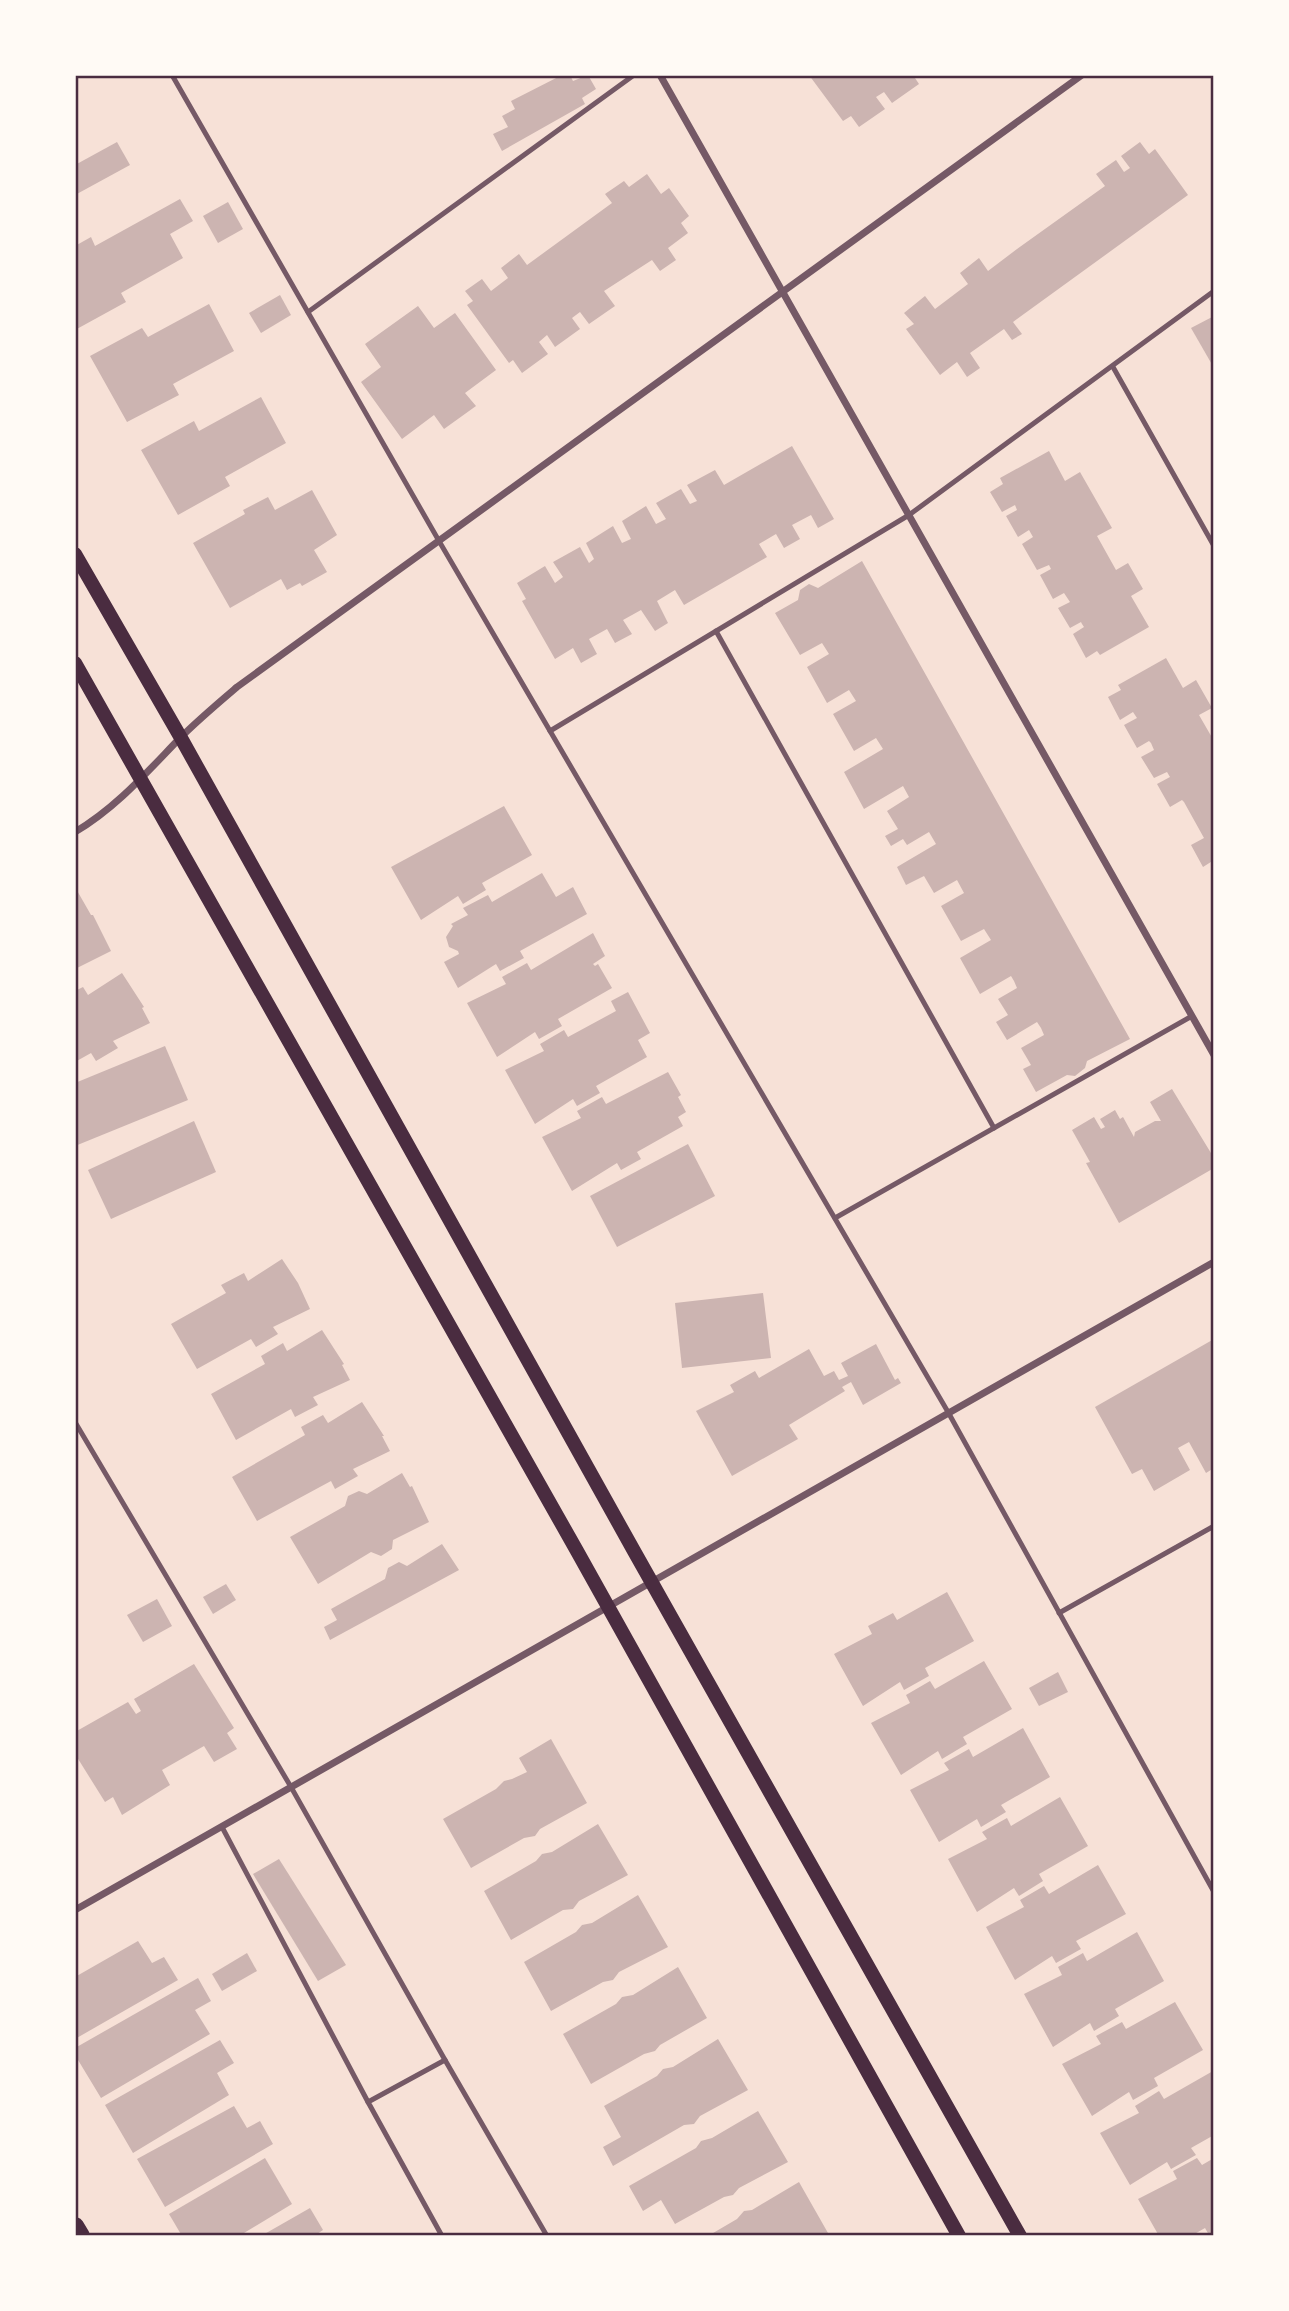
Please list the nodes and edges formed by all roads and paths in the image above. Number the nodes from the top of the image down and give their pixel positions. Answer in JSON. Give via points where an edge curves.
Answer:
{"nodes":[{"id":1,"x":172,"y":75,"type":"edge"},
{"id":2,"x":634,"y":75,"type":"edge"},
{"id":3,"x":660,"y":75,"type":"edge"},
{"id":4,"x":1082,"y":75,"type":"edge"},
{"id":5,"x":782,"y":292,"type":"junction"},
{"id":6,"x":1214,"y":292,"type":"edge"},
{"id":7,"x":307,"y":312,"type":"junction"},
{"id":8,"x":1113,"y":367,"type":"junction"},
{"id":9,"x":909,"y":515,"type":"junction"},
{"id":10,"x":439,"y":541,"type":"junction"},
{"id":11,"x":1214,"y":547,"type":"edge"},
{"id":12,"x":75,"y":554,"type":"edge"},
{"id":13,"x":716,"y":631,"type":"junction"},
{"id":14,"x":75,"y":663,"type":"edge"},
{"id":15,"x":550,"y":731,"type":"junction"},
{"id":16,"x":181,"y":738,"type":"junction"},
{"id":17,"x":141,"y":780,"type":"junction"},
{"id":18,"x":75,"y":832,"type":"edge"},
{"id":19,"x":1192,"y":1016,"type":"junction"},
{"id":20,"x":1214,"y":1055,"type":"edge"},
{"id":21,"x":994,"y":1128,"type":"junction"},
{"id":22,"x":835,"y":1218,"type":"junction"},
{"id":23,"x":1214,"y":1262,"type":"edge"},
{"id":24,"x":947,"y":1412,"type":"junction"},
{"id":25,"x":75,"y":1422,"type":"edge"},
{"id":26,"x":1213,"y":1529,"type":"edge"},
{"id":27,"x":652,"y":1582,"type":"junction"},
{"id":28,"x":608,"y":1607,"type":"junction"},
{"id":29,"x":1059,"y":1613,"type":"junction"},
{"id":30,"x":291,"y":1787,"type":"junction"},
{"id":31,"x":222,"y":1826,"type":"junction"},
{"id":32,"x":1214,"y":1892,"type":"edge"},
{"id":33,"x":75,"y":1910,"type":"edge"},
{"id":34,"x":445,"y":2060,"type":"junction"},
{"id":35,"x":368,"y":2102,"type":"junction"},
{"id":36,"x":75,"y":2226,"type":"edge"},
{"id":37,"x":81,"y":2236,"type":"edge"},
{"id":38,"x":442,"y":2236,"type":"edge"},
{"id":39,"x":547,"y":2236,"type":"edge"},
{"id":40,"x":959,"y":2236,"type":"edge"},
{"id":41,"x":1020,"y":2236,"type":"edge"}],
"edges":[{"from":1,"to":7,"type":"lane"},
{"from":2,"to":7,"type":"lane"},
{"from":3,"to":5,"type":"street"},
{"from":4,"to":5,"type":"street"},
{"from":5,"to":9,"type":"street"},
{"from":5,"to":10,"type":"street"},
{"from":6,"to":8,"type":"lane"},
{"from":7,"to":10,"type":"lane"},
{"from":8,"to":9,"type":"lane"},
{"from":8,"to":11,"type":"lane"},
{"from":9,"to":13,"type":"lane"},
{"from":9,"to":19,"type":"street"},
{"from":10,"to":15,"type":"lane"},
{"from":10,"to":16,"type":"street","via":[[237,687]]},
{"from":12,"to":16,"type":"main road"},
{"from":13,"to":15,"type":"lane"},
{"from":13,"to":21,"type":"lane"},
{"from":14,"to":17,"type":"main road"},
{"from":15,"to":22,"type":"lane"},
{"from":16,"to":17,"type":"street"},
{"from":16,"to":27,"type":"main road"},
{"from":17,"to":18,"type":"street"},
{"from":17,"to":28,"type":"main road"},
{"from":19,"to":20,"type":"street"},
{"from":19,"to":21,"type":"lane"},
{"from":21,"to":22,"type":"lane"},
{"from":22,"to":24,"type":"lane"},
{"from":23,"to":24,"type":"street"},
{"from":24,"to":27,"type":"street"},
{"from":24,"to":29,"type":"lane"},
{"from":25,"to":30,"type":"lane"},
{"from":26,"to":29,"type":"lane"},
{"from":27,"to":28,"type":"street"},
{"from":27,"to":41,"type":"main road"},
{"from":28,"to":30,"type":"street"},
{"from":28,"to":40,"type":"main road"},
{"from":29,"to":32,"type":"lane"},
{"from":30,"to":31,"type":"street"},
{"from":30,"to":34,"type":"lane"},
{"from":31,"to":33,"type":"street"},
{"from":31,"to":35,"type":"lane"},
{"from":34,"to":35,"type":"lane"},
{"from":34,"to":39,"type":"lane"},
{"from":35,"to":38,"type":"lane"},
{"from":36,"to":37,"type":"main road"}]}
